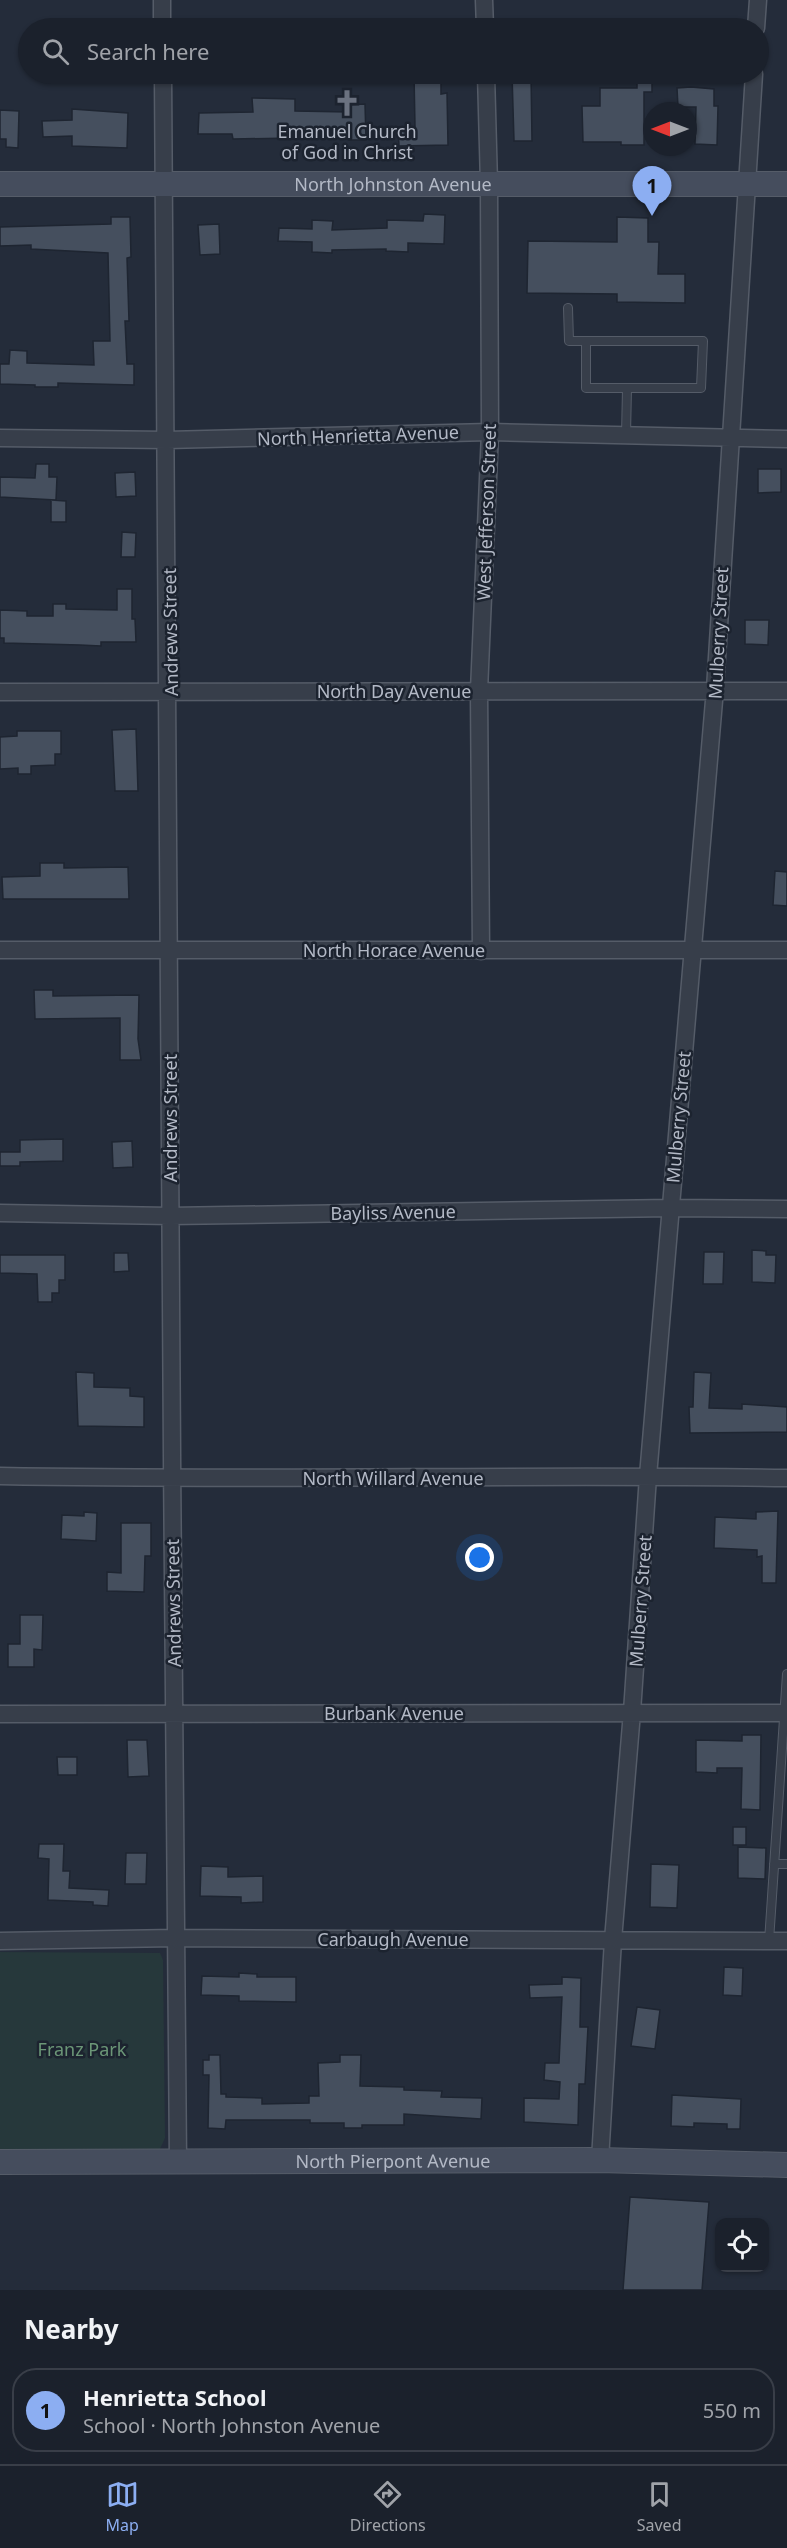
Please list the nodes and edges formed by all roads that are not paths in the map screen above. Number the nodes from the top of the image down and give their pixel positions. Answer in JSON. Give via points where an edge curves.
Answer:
{"nodes":[{"id":1,"x":162,"y":0,"type":"edge"},
{"id":2,"x":484,"y":0,"type":"edge"},
{"id":3,"x":758,"y":0,"type":"edge"},
{"id":4,"x":162,"y":18,"type":"edge"},
{"id":5,"x":484,"y":18,"type":"edge"},
{"id":6,"x":757,"y":18,"type":"edge"},
{"id":7,"x":163,"y":84,"type":"edge"},
{"id":8,"x":486,"y":84,"type":"edge"},
{"id":9,"x":754,"y":84,"type":"edge"},
{"id":10,"x":0,"y":184,"type":"edge"},
{"id":11,"x":489,"y":184,"type":"junction"},
{"id":12,"x":749,"y":184,"type":"junction"},
{"id":13,"x":787,"y":184,"type":"edge"},
{"id":14,"x":165,"y":186,"type":"junction"},
{"id":15,"x":568,"y":308,"type":"dead end"},
{"id":16,"x":586,"y":341,"type":"junction"},
{"id":17,"x":627,"y":387,"type":"junction"},
{"id":18,"x":490,"y":432,"type":"junction"},
{"id":19,"x":626,"y":435,"type":"junction"},
{"id":20,"x":730,"y":437,"type":"junction"},
{"id":21,"x":0,"y":438,"type":"edge"},
{"id":22,"x":787,"y":439,"type":"edge"},
{"id":23,"x":167,"y":441,"type":"junction"},
{"id":24,"x":715,"y":689,"type":"junction"},
{"id":25,"x":171,"y":691,"type":"junction"},
{"id":26,"x":479,"y":691,"type":"junction"},
{"id":27,"x":787,"y":691,"type":"edge"},
{"id":28,"x":0,"y":692,"type":"edge"},
{"id":29,"x":0,"y":950,"type":"edge"},
{"id":30,"x":170,"y":950,"type":"junction"},
{"id":31,"x":694,"y":950,"type":"junction"},
{"id":32,"x":787,"y":950,"type":"edge"},
{"id":33,"x":481,"y":951,"type":"junction"},
{"id":34,"x":670,"y":1208,"type":"junction"},
{"id":35,"x":787,"y":1209,"type":"edge"},
{"id":36,"x":0,"y":1213,"type":"edge"},
{"id":37,"x":170,"y":1216,"type":"junction"},
{"id":38,"x":0,"y":1476,"type":"edge"},
{"id":39,"x":648,"y":1476,"type":"junction"},
{"id":40,"x":787,"y":1478,"type":"edge"},
{"id":41,"x":172,"y":1479,"type":"junction"},
{"id":42,"x":787,"y":1674,"type":"edge"},
{"id":43,"x":632,"y":1712,"type":"junction"},
{"id":44,"x":785,"y":1713,"type":"edge"},
{"id":45,"x":0,"y":1714,"type":"edge"},
{"id":46,"x":174,"y":1714,"type":"junction"},
{"id":47,"x":774,"y":1864,"type":"junction"},
{"id":48,"x":787,"y":1864,"type":"edge"},
{"id":49,"x":175,"y":1938,"type":"junction"},
{"id":50,"x":613,"y":1940,"type":"junction"},
{"id":51,"x":0,"y":1941,"type":"edge"},
{"id":52,"x":769,"y":1941,"type":"junction"},
{"id":53,"x":787,"y":1941,"type":"edge"},
{"id":54,"x":600,"y":2160,"type":"junction"},
{"id":55,"x":0,"y":2162,"type":"edge"},
{"id":56,"x":178,"y":2162,"type":"junction"},
{"id":57,"x":787,"y":2165,"type":"edge"}],
"edges":[{"from":1,"to":4,"type":"street"},
{"from":2,"to":5,"type":"street"},
{"from":3,"to":6,"type":"street"},
{"from":7,"to":14,"type":"street","name":"Andrews Street"},
{"from":8,"to":11,"type":"street","name":"West Jefferson Street"},
{"from":9,"to":12,"type":"street","name":"Mulberry Street"},
{"from":10,"to":14,"type":"street","name":"North Johnston Avenue"},
{"from":11,"to":12,"type":"street","name":"North Johnston Avenue"},
{"from":11,"to":14,"type":"street","name":"North Johnston Avenue"},
{"from":11,"to":18,"type":"street","name":"West Jefferson Street"},
{"from":12,"to":13,"type":"street","name":"North Johnston Avenue"},
{"from":12,"to":20,"type":"street","name":"Mulberry Street"},
{"from":14,"to":23,"type":"street","name":"Andrews Street"},
{"from":15,"to":16,"type":"lane","via":[[569,341]]},
{"from":16,"to":17,"type":"lane","via":[[586,388]]},
{"from":16,"to":17,"type":"lane","via":[[703,341],[701,387]]},
{"from":17,"to":19,"type":"lane"},
{"from":18,"to":19,"type":"street","name":"North Henrietta Avenue"},
{"from":18,"to":23,"type":"street","name":"North Henrietta Avenue"},
{"from":18,"to":26,"type":"street","name":"West Jefferson Street"},
{"from":19,"to":20,"type":"street","name":"North Henrietta Avenue"},
{"from":20,"to":22,"type":"street","name":"North Henrietta Avenue"},
{"from":20,"to":24,"type":"street","name":"Mulberry Street"},
{"from":21,"to":23,"type":"street","name":"North Henrietta Avenue"},
{"from":23,"to":25,"type":"street","name":"Andrews Street"},
{"from":24,"to":26,"type":"street","name":"North Day Avenue"},
{"from":24,"to":27,"type":"street","name":"North Day Avenue"},
{"from":24,"to":31,"type":"street","name":"Mulberry Street"},
{"from":25,"to":26,"type":"street","name":"North Day Avenue"},
{"from":25,"to":28,"type":"street","name":"North Day Avenue"},
{"from":25,"to":30,"type":"street","name":"Andrews Street"},
{"from":26,"to":33,"type":"street","name":"West Jefferson Street"},
{"from":29,"to":30,"type":"street","name":"North Horace Avenue"},
{"from":30,"to":33,"type":"street","name":"North Horace Avenue"},
{"from":30,"to":37,"type":"street","name":"Andrews Street"},
{"from":31,"to":32,"type":"street","name":"North Horace Avenue"},
{"from":31,"to":33,"type":"street","name":"North Horace Avenue"},
{"from":31,"to":34,"type":"street","name":"Mulberry Street"},
{"from":34,"to":35,"type":"street","name":"Bayliss Avenue"},
{"from":34,"to":37,"type":"street","name":"Bayliss Avenue"},
{"from":34,"to":39,"type":"street","name":"Mulberry Street"},
{"from":36,"to":37,"type":"street","name":"Bayliss Avenue"},
{"from":37,"to":41,"type":"street","name":"Andrews Street"},
{"from":38,"to":41,"type":"street","name":"North Willard Avenue"},
{"from":39,"to":40,"type":"street","name":"North Willard Avenue"},
{"from":39,"to":41,"type":"street","name":"North Willard Avenue"},
{"from":39,"to":43,"type":"street","name":"Mulberry Street"},
{"from":41,"to":46,"type":"street","name":"Andrews Street"},
{"from":42,"to":44,"type":"lane"},
{"from":43,"to":44,"type":"street","name":"Burbank Avenue"},
{"from":43,"to":46,"type":"street","name":"Burbank Avenue"},
{"from":43,"to":50,"type":"street","name":"Mulberry Street"},
{"from":44,"to":47,"type":"lane"},
{"from":45,"to":46,"type":"street","name":"Burbank Avenue"},
{"from":46,"to":49,"type":"street","name":"Andrews Street"},
{"from":47,"to":48,"type":"lane"},
{"from":47,"to":52,"type":"lane"},
{"from":49,"to":50,"type":"street","name":"Carbaugh Avenue"},
{"from":49,"to":51,"type":"street","name":"Carbaugh Avenue"},
{"from":49,"to":56,"type":"street","name":"Andrews Street"},
{"from":50,"to":52,"type":"street","name":"Carbaugh Avenue"},
{"from":50,"to":54,"type":"street","name":"Mulberry Street"},
{"from":52,"to":53,"type":"street","name":"Carbaugh Avenue"},
{"from":54,"to":56,"type":"street","name":"North Pierpont Avenue"},
{"from":54,"to":57,"type":"street","name":"North Pierpont Avenue"},
{"from":55,"to":56,"type":"street","name":"North Pierpont Avenue"}]}
